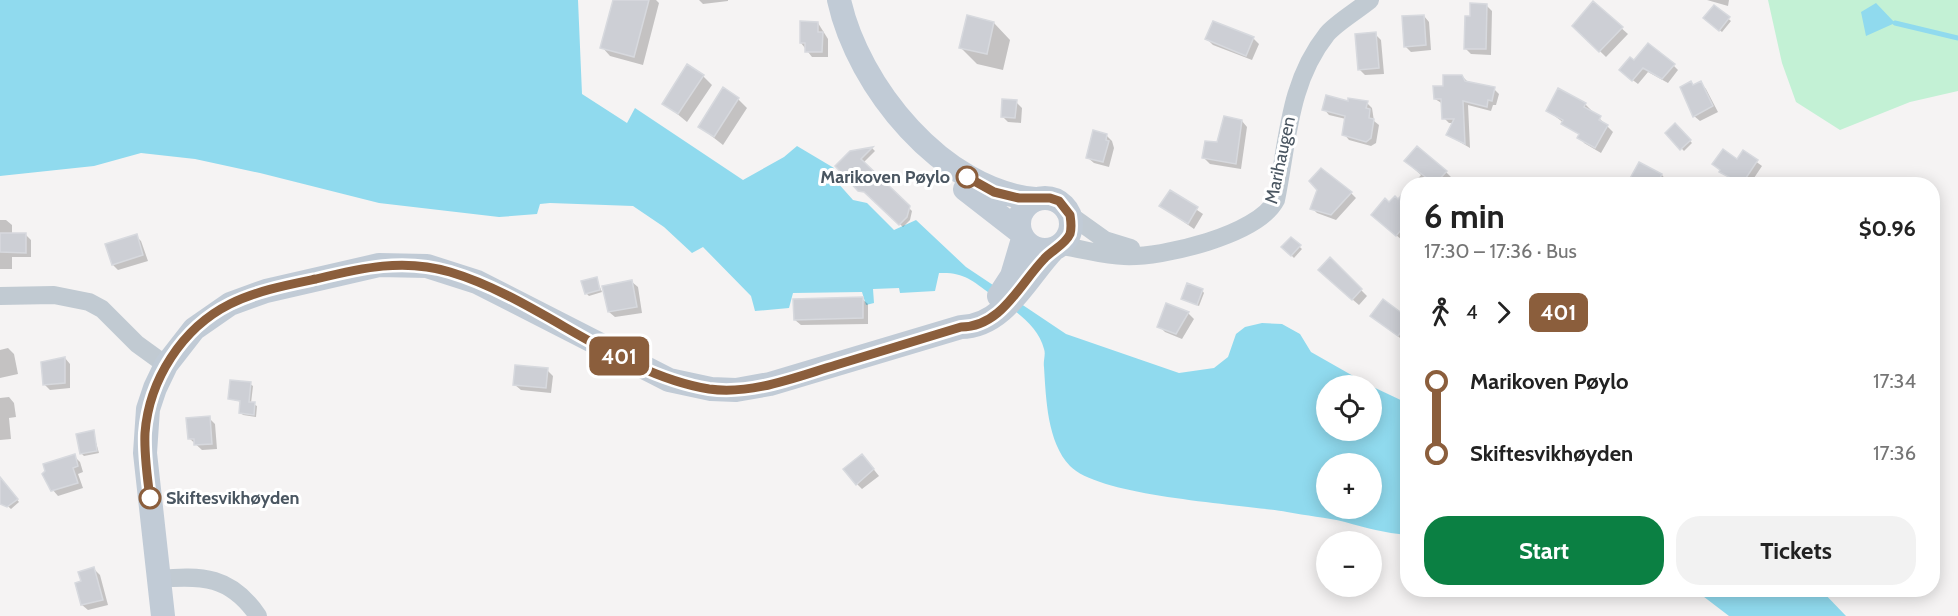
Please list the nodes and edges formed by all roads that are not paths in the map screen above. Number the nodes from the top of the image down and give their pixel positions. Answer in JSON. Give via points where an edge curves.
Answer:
{"nodes":[{"id":1,"x":839,"y":0,"type":"edge"},
{"id":2,"x":1370,"y":0,"type":"edge"},
{"id":3,"x":924,"y":145,"type":"junction"},
{"id":4,"x":1035,"y":200,"type":"junction"},
{"id":5,"x":1070,"y":215,"type":"junction"},
{"id":6,"x":1036,"y":247,"type":"junction"},
{"id":7,"x":1140,"y":254,"type":"junction"},
{"id":8,"x":0,"y":296,"type":"edge"},
{"id":9,"x":166,"y":365,"type":"junction"},
{"id":10,"x":158,"y":579,"type":"junction"},
{"id":11,"x":163,"y":616,"type":"edge"},
{"id":12,"x":258,"y":616,"type":"edge"}],
"edges":[{"from":1,"to":3,"type":"main road","via":[[858,54],[882,94]]},
{"from":2,"to":7,"type":"street","name":"Marihaugen","via":[[1328,33],[1301,80],[1289,117],[1280,178],[1270,211],[1259,221],[1205,243]]},
{"from":3,"to":4,"type":"main road","via":[[994,192]]},
{"from":3,"to":6,"type":"main road","via":[[925,155]]},
{"from":4,"to":5,"type":"main road","via":[[1059,201]]},
{"from":4,"to":6,"type":"main road","via":[[1020,214]]},
{"from":5,"to":6,"type":"main road","via":[[1070,234]]},
{"from":5,"to":7,"type":"street","name":"Marihaugen","via":[[1105,240]]},
{"from":6,"to":7,"type":"street","name":"Marihaugen","via":[[1125,257]]},
{"from":6,"to":9,"type":"main road","via":[[984,316],[965,320],[961,327],[770,384],[736,390],[669,380],[459,275],[426,266],[356,269],[230,304],[194,329]]},
{"from":8,"to":9,"type":"street","via":[[54,295],[89,302]]},
{"from":9,"to":10,"type":"main road","via":[[155,388],[145,431]]},
{"from":10,"to":11,"type":"main road"},
{"from":10,"to":12,"type":"street","via":[[190,576],[221,582]]}]}
